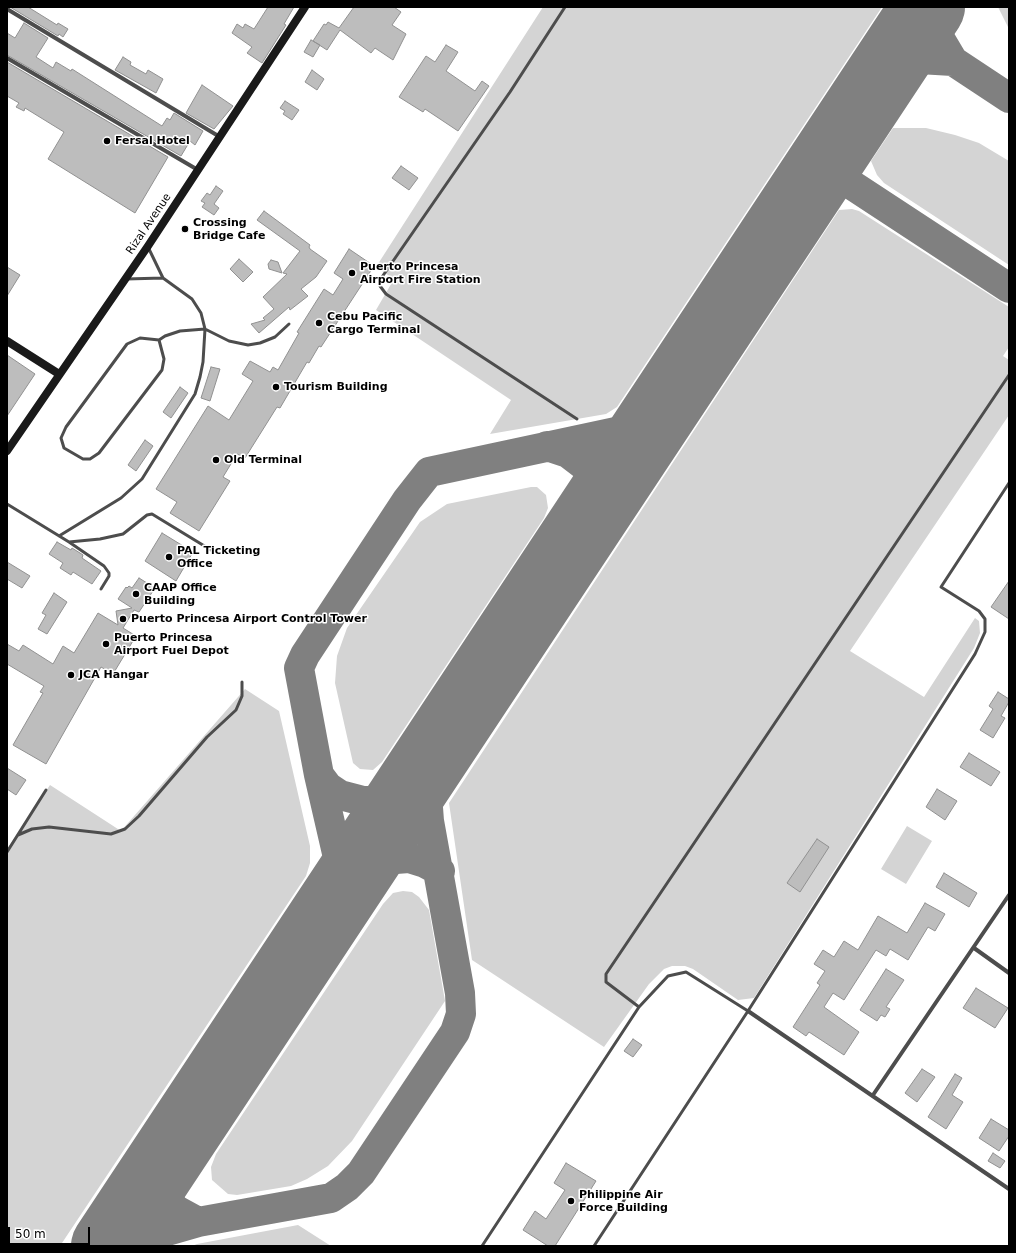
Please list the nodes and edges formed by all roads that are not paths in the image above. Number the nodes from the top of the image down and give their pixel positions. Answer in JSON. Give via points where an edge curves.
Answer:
{"nodes":[{"id":1,"x":305,"y":7,"type":"edge"},
{"id":2,"x":565,"y":7,"type":"edge"},
{"id":3,"x":7,"y":9,"type":"edge"},
{"id":4,"x":7,"y":58,"type":"edge"},
{"id":5,"x":220,"y":136,"type":"junction"},
{"id":6,"x":198,"y":170,"type":"junction"},
{"id":7,"x":148,"y":246,"type":"junction"},
{"id":8,"x":163,"y":278,"type":"junction"},
{"id":9,"x":125,"y":279,"type":"junction"},
{"id":10,"x":289,"y":324,"type":"dead end"},
{"id":11,"x":205,"y":329,"type":"junction"},
{"id":12,"x":159,"y":340,"type":"junction"},
{"id":13,"x":7,"y":341,"type":"edge"},
{"id":14,"x":59,"y":374,"type":"junction"},
{"id":15,"x":1009,"y":375,"type":"edge"},
{"id":16,"x":577,"y":419,"type":"dead end"},
{"id":17,"x":7,"y":451,"type":"edge"},
{"id":18,"x":1009,"y":483,"type":"edge"},
{"id":19,"x":7,"y":504,"type":"edge"},
{"id":20,"x":59,"y":536,"type":"junction"},
{"id":21,"x":69,"y":542,"type":"junction"},
{"id":22,"x":211,"y":550,"type":"dead end"},
{"id":23,"x":101,"y":590,"type":"dead end"},
{"id":24,"x":242,"y":682,"type":"dead end"},
{"id":25,"x":46,"y":790,"type":"dead end"},
{"id":26,"x":18,"y":834,"type":"junction"},
{"id":27,"x":7,"y":852,"type":"edge"},
{"id":28,"x":1009,"y":895,"type":"edge"},
{"id":29,"x":974,"y":948,"type":"junction"},
{"id":30,"x":1009,"y":973,"type":"edge"},
{"id":31,"x":639,"y":1007,"type":"junction"},
{"id":32,"x":748,"y":1011,"type":"junction"},
{"id":33,"x":873,"y":1095,"type":"junction"},
{"id":34,"x":1009,"y":1189,"type":"edge"},
{"id":35,"x":482,"y":1246,"type":"edge"},
{"id":36,"x":594,"y":1246,"type":"edge"}],
"edges":[{"from":1,"to":5,"type":"street","name":"Rizal Avenue"},
{"from":2,"to":16,"type":"lane","via":[[510,92],[382,277],[380,286],[386,294]]},
{"from":3,"to":5,"type":"street"},
{"from":4,"to":6,"type":"street"},
{"from":5,"to":6,"type":"street","name":"Rizal Avenue"},
{"from":6,"to":7,"type":"street","name":"Rizal Avenue"},
{"from":7,"to":8,"type":"lane"},
{"from":7,"to":9,"type":"street","name":"Rizal Avenue"},
{"from":8,"to":9,"type":"lane"},
{"from":8,"to":11,"type":"lane","via":[[192,299]]},
{"from":9,"to":14,"type":"street","name":"Rizal Avenue"},
{"from":10,"to":11,"type":"lane","via":[[275,337],[260,343],[237,344]]},
{"from":11,"to":12,"type":"lane","via":[[180,331]]},
{"from":11,"to":20,"type":"lane","via":[[203,362],[195,394],[142,479],[121,498]]},
{"from":12,"to":12,"type":"lane","via":[[140,338],[133,339],[127,344],[66,427],[61,438],[64,448],[83,459],[90,459],[99,453],[162,370],[164,358]]},
{"from":13,"to":14,"type":"street"},
{"from":14,"to":17,"type":"street","name":"Rizal Avenue"},
{"from":15,"to":31,"type":"lane","via":[[606,974],[606,982]]},
{"from":18,"to":32,"type":"lane","via":[[941,588],[982,614],[986,625],[981,642]]},
{"from":19,"to":20,"type":"lane"},
{"from":20,"to":21,"type":"lane"},
{"from":21,"to":22,"type":"lane","via":[[122,534],[152,514]]},
{"from":21,"to":23,"type":"lane","via":[[107,569],[109,576]]},
{"from":24,"to":26,"type":"lane","via":[[242,696],[236,710],[208,737],[125,829],[111,834],[49,827]]},
{"from":25,"to":26,"type":"lane"},
{"from":26,"to":27,"type":"lane"},
{"from":28,"to":29,"type":"street"},
{"from":29,"to":30,"type":"street"},
{"from":29,"to":33,"type":"street"},
{"from":31,"to":32,"type":"lane","via":[[668,976],[686,972]]},
{"from":31,"to":35,"type":"lane"},
{"from":32,"to":33,"type":"street"},
{"from":32,"to":36,"type":"lane"},
{"from":33,"to":34,"type":"street"}]}
